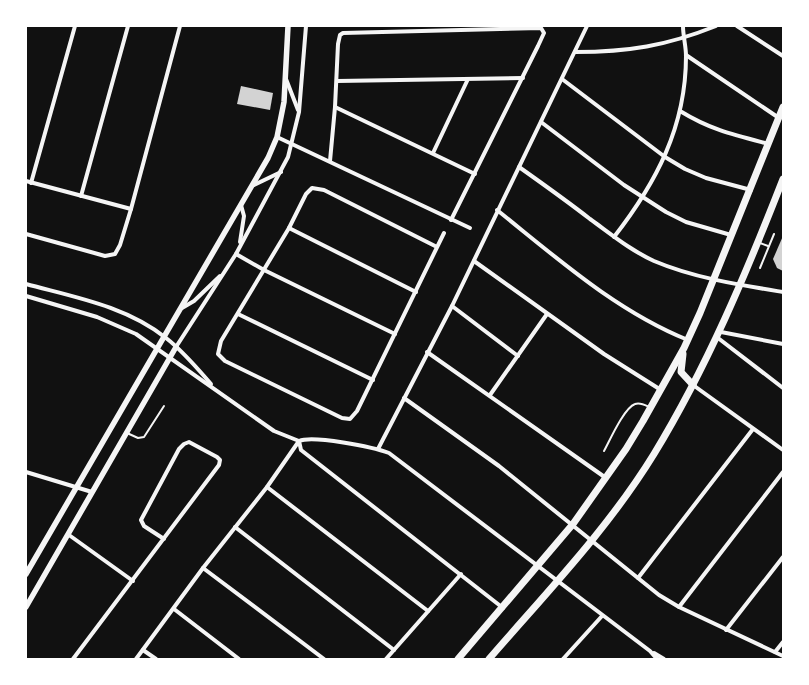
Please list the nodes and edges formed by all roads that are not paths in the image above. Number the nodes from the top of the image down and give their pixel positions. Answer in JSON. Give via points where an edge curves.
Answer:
{"nodes":[{"id":1,"x":75,"y":26,"type":"edge"},
{"id":2,"x":128,"y":26,"type":"edge"},
{"id":3,"x":180,"y":26,"type":"edge"},
{"id":4,"x":288,"y":26,"type":"edge"},
{"id":5,"x":306,"y":26,"type":"edge"},
{"id":6,"x":587,"y":26,"type":"edge"},
{"id":7,"x":682,"y":26,"type":"edge"},
{"id":8,"x":716,"y":26,"type":"edge"},
{"id":9,"x":737,"y":26,"type":"edge"},
{"id":10,"x":682,"y":38,"type":"junction"},
{"id":11,"x":575,"y":52,"type":"junction"},
{"id":12,"x":686,"y":55,"type":"junction"},
{"id":13,"x":783,"y":56,"type":"edge"},
{"id":14,"x":522,"y":78,"type":"junction"},
{"id":15,"x":286,"y":79,"type":"junction"},
{"id":16,"x":468,"y":79,"type":"junction"},
{"id":17,"x":562,"y":79,"type":"junction"},
{"id":18,"x":337,"y":81,"type":"junction"},
{"id":19,"x":335,"y":107,"type":"junction"},
{"id":20,"x":783,"y":107,"type":"edge"},
{"id":21,"x":680,"y":111,"type":"junction"},
{"id":22,"x":299,"y":112,"type":"junction"},
{"id":23,"x":779,"y":118,"type":"junction"},
{"id":24,"x":541,"y":122,"type":"junction"},
{"id":25,"x":277,"y":137,"type":"junction"},
{"id":26,"x":292,"y":144,"type":"junction"},
{"id":27,"x":769,"y":144,"type":"junction"},
{"id":28,"x":433,"y":153,"type":"junction"},
{"id":29,"x":665,"y":157,"type":"junction"},
{"id":30,"x":330,"y":161,"type":"junction"},
{"id":31,"x":519,"y":167,"type":"junction"},
{"id":32,"x":281,"y":172,"type":"junction"},
{"id":33,"x":475,"y":174,"type":"junction"},
{"id":34,"x":783,"y":179,"type":"edge"},
{"id":35,"x":26,"y":182,"type":"edge"},
{"id":36,"x":31,"y":183,"type":"junction"},
{"id":37,"x":254,"y":185,"type":"junction"},
{"id":38,"x":751,"y":190,"type":"junction"},
{"id":39,"x":81,"y":196,"type":"junction"},
{"id":40,"x":643,"y":198,"type":"junction"},
{"id":41,"x":241,"y":205,"type":"junction"},
{"id":42,"x":131,"y":209,"type":"junction"},
{"id":43,"x":497,"y":210,"type":"junction"},
{"id":44,"x":451,"y":220,"type":"junction"},
{"id":45,"x":289,"y":228,"type":"junction"},
{"id":46,"x":470,"y":228,"type":"dead end"},
{"id":47,"x":444,"y":233,"type":"dead end"},
{"id":48,"x":26,"y":234,"type":"edge"},
{"id":49,"x":774,"y":234,"type":"dead end"},
{"id":50,"x":731,"y":235,"type":"junction"},
{"id":51,"x":614,"y":237,"type":"junction"},
{"id":52,"x":758,"y":242,"type":"junction"},
{"id":53,"x":240,"y":246,"type":"junction"},
{"id":54,"x":769,"y":246,"type":"junction"},
{"id":55,"x":437,"y":247,"type":"junction"},
{"id":56,"x":236,"y":254,"type":"junction"},
{"id":57,"x":474,"y":261,"type":"junction"},
{"id":58,"x":760,"y":268,"type":"dead end"},
{"id":59,"x":264,"y":270,"type":"junction"},
{"id":60,"x":223,"y":274,"type":"junction"},
{"id":61,"x":714,"y":278,"type":"junction"},
{"id":62,"x":26,"y":284,"type":"edge"},
{"id":63,"x":741,"y":285,"type":"junction"},
{"id":64,"x":416,"y":292,"type":"junction"},
{"id":65,"x":783,"y":292,"type":"edge"},
{"id":66,"x":26,"y":296,"type":"edge"},
{"id":67,"x":452,"y":306,"type":"junction"},
{"id":68,"x":182,"y":308,"type":"junction"},
{"id":69,"x":238,"y":314,"type":"junction"},
{"id":70,"x":547,"y":314,"type":"junction"},
{"id":71,"x":395,"y":334,"type":"junction"},
{"id":72,"x":719,"y":335,"type":"junction"},
{"id":73,"x":165,"y":337,"type":"junction"},
{"id":74,"x":688,"y":340,"type":"junction"},
{"id":75,"x":783,"y":344,"type":"edge"},
{"id":76,"x":176,"y":346,"type":"junction"},
{"id":77,"x":158,"y":348,"type":"junction"},
{"id":78,"x":684,"y":348,"type":"junction"},
{"id":79,"x":427,"y":352,"type":"junction"},
{"id":80,"x":518,"y":356,"type":"junction"},
{"id":81,"x":170,"y":357,"type":"junction"},
{"id":82,"x":373,"y":380,"type":"junction"},
{"id":83,"x":693,"y":385,"type":"junction"},
{"id":84,"x":783,"y":388,"type":"edge"},
{"id":85,"x":661,"y":390,"type":"junction"},
{"id":86,"x":218,"y":391,"type":"junction"},
{"id":87,"x":490,"y":396,"type":"junction"},
{"id":88,"x":404,"y":398,"type":"junction"},
{"id":89,"x":164,"y":406,"type":"dead end"},
{"id":90,"x":650,"y":408,"type":"junction"},
{"id":91,"x":753,"y":429,"type":"junction"},
{"id":92,"x":126,"y":432,"type":"junction"},
{"id":93,"x":299,"y":442,"type":"junction"},
{"id":94,"x":378,"y":449,"type":"junction"},
{"id":95,"x":783,"y":450,"type":"edge"},
{"id":96,"x":604,"y":451,"type":"dead end"},
{"id":97,"x":26,"y":472,"type":"edge"},
{"id":98,"x":783,"y":472,"type":"edge"},
{"id":99,"x":606,"y":479,"type":"junction"},
{"id":100,"x":77,"y":487,"type":"junction"},
{"id":101,"x":267,"y":487,"type":"junction"},
{"id":102,"x":92,"y":492,"type":"junction"},
{"id":103,"x":573,"y":524,"type":"junction"},
{"id":104,"x":235,"y":528,"type":"junction"},
{"id":105,"x":69,"y":535,"type":"junction"},
{"id":106,"x":164,"y":539,"type":"junction"},
{"id":107,"x":591,"y":540,"type":"junction"},
{"id":108,"x":783,"y":556,"type":"edge"},
{"id":109,"x":539,"y":566,"type":"junction"},
{"id":110,"x":203,"y":568,"type":"junction"},
{"id":111,"x":26,"y":574,"type":"edge"},
{"id":112,"x":460,"y":574,"type":"junction"},
{"id":113,"x":638,"y":578,"type":"junction"},
{"id":114,"x":133,"y":581,"type":"junction"},
{"id":115,"x":557,"y":581,"type":"junction"},
{"id":116,"x":26,"y":607,"type":"edge"},
{"id":117,"x":678,"y":607,"type":"junction"},
{"id":118,"x":503,"y":608,"type":"junction"},
{"id":119,"x":174,"y":609,"type":"junction"},
{"id":120,"x":428,"y":611,"type":"junction"},
{"id":121,"x":602,"y":616,"type":"junction"},
{"id":122,"x":726,"y":630,"type":"junction"},
{"id":123,"x":783,"y":642,"type":"edge"},
{"id":124,"x":143,"y":650,"type":"junction"},
{"id":125,"x":394,"y":650,"type":"junction"},
{"id":126,"x":650,"y":651,"type":"junction"},
{"id":127,"x":775,"y":652,"type":"junction"},
{"id":128,"x":783,"y":656,"type":"edge"},
{"id":129,"x":73,"y":659,"type":"edge"},
{"id":130,"x":136,"y":659,"type":"edge"},
{"id":131,"x":156,"y":659,"type":"edge"},
{"id":132,"x":238,"y":659,"type":"edge"},
{"id":133,"x":324,"y":659,"type":"edge"},
{"id":134,"x":386,"y":659,"type":"edge"},
{"id":135,"x":458,"y":659,"type":"edge"},
{"id":136,"x":489,"y":659,"type":"edge"},
{"id":137,"x":563,"y":659,"type":"edge"},
{"id":138,"x":657,"y":659,"type":"edge"},
{"id":139,"x":664,"y":659,"type":"edge"}],
"edges":[{"from":1,"to":36,"type":"street"},
{"from":2,"to":39,"type":"street"},
{"from":3,"to":42,"type":"street"},
{"from":4,"to":15,"type":"street"},
{"from":5,"to":22,"type":"street"},
{"from":6,"to":11,"type":"street"},
{"from":7,"to":10,"type":"street"},
{"from":8,"to":10,"type":"street"},
{"from":9,"to":13,"type":"street"},
{"from":10,"to":11,"type":"street","via":[[628,50]]},
{"from":10,"to":12,"type":"street"},
{"from":11,"to":17,"type":"street"},
{"from":12,"to":21,"type":"street"},
{"from":12,"to":23,"type":"street"},
{"from":14,"to":16,"type":"street"},
{"from":14,"to":18,"type":"street","via":[[542,38],[544,30],[541,28],[343,33],[338,44]]},
{"from":14,"to":33,"type":"street"},
{"from":15,"to":22,"type":"street"},
{"from":15,"to":25,"type":"street"},
{"from":16,"to":18,"type":"street"},
{"from":16,"to":28,"type":"street"},
{"from":17,"to":24,"type":"street"},
{"from":17,"to":29,"type":"street"},
{"from":18,"to":19,"type":"street"},
{"from":19,"to":28,"type":"street"},
{"from":19,"to":30,"type":"street"},
{"from":20,"to":23,"type":"main road"},
{"from":21,"to":27,"type":"street","via":[[712,128]]},
{"from":21,"to":29,"type":"street"},
{"from":22,"to":26,"type":"street"},
{"from":23,"to":27,"type":"main road"},
{"from":24,"to":31,"type":"street"},
{"from":24,"to":40,"type":"street"},
{"from":25,"to":26,"type":"street"},
{"from":25,"to":37,"type":"street"},
{"from":26,"to":30,"type":"street"},
{"from":26,"to":32,"type":"street"},
{"from":27,"to":38,"type":"main road"},
{"from":28,"to":33,"type":"street"},
{"from":29,"to":38,"type":"street","via":[[706,178]]},
{"from":29,"to":40,"type":"street"},
{"from":30,"to":44,"type":"street"},
{"from":31,"to":43,"type":"street"},
{"from":31,"to":51,"type":"street"},
{"from":32,"to":37,"type":"street"},
{"from":32,"to":53,"type":"street"},
{"from":33,"to":44,"type":"street"},
{"from":34,"to":52,"type":"main road"},
{"from":35,"to":36,"type":"street"},
{"from":36,"to":39,"type":"street"},
{"from":37,"to":41,"type":"street"},
{"from":38,"to":50,"type":"main road"},
{"from":39,"to":42,"type":"street"},
{"from":40,"to":50,"type":"street","via":[[686,222]]},
{"from":40,"to":51,"type":"street"},
{"from":41,"to":53,"type":"street","via":[[244,216]]},
{"from":41,"to":68,"type":"street"},
{"from":42,"to":48,"type":"street","via":[[115,254],[97,254]]},
{"from":43,"to":57,"type":"street"},
{"from":43,"to":74,"type":"street","via":[[638,317]]},
{"from":44,"to":46,"type":"street"},
{"from":45,"to":55,"type":"street","via":[[306,194],[312,188],[324,190]]},
{"from":45,"to":59,"type":"street"},
{"from":45,"to":64,"type":"street"},
{"from":47,"to":55,"type":"street"},
{"from":49,"to":54,"type":"lane"},
{"from":50,"to":61,"type":"main road"},
{"from":51,"to":61,"type":"street","via":[[653,260],[692,274]]},
{"from":52,"to":54,"type":"lane"},
{"from":52,"to":63,"type":"main road"},
{"from":53,"to":56,"type":"street"},
{"from":54,"to":58,"type":"lane"},
{"from":55,"to":64,"type":"street"},
{"from":56,"to":59,"type":"street"},
{"from":56,"to":60,"type":"street"},
{"from":57,"to":67,"type":"street"},
{"from":57,"to":70,"type":"street"},
{"from":59,"to":69,"type":"street"},
{"from":59,"to":71,"type":"street"},
{"from":60,"to":68,"type":"street","via":[[194,301]]},
{"from":60,"to":76,"type":"street"},
{"from":61,"to":63,"type":"street"},
{"from":61,"to":74,"type":"main road"},
{"from":62,"to":73,"type":"street","via":[[119,311]]},
{"from":63,"to":65,"type":"street"},
{"from":63,"to":72,"type":"main road"},
{"from":64,"to":71,"type":"street"},
{"from":66,"to":77,"type":"street","via":[[113,323]]},
{"from":67,"to":79,"type":"street"},
{"from":67,"to":80,"type":"street"},
{"from":68,"to":73,"type":"street"},
{"from":69,"to":82,"type":"street"},
{"from":69,"to":82,"type":"street","via":[[218,345],[218,354],[225,361],[342,418],[350,419],[356,415]]},
{"from":70,"to":80,"type":"street"},
{"from":70,"to":85,"type":"street"},
{"from":71,"to":82,"type":"street"},
{"from":72,"to":75,"type":"street"},
{"from":72,"to":83,"type":"main road"},
{"from":72,"to":84,"type":"street"},
{"from":73,"to":76,"type":"street"},
{"from":73,"to":77,"type":"street"},
{"from":74,"to":78,"type":"main road"},
{"from":76,"to":81,"type":"street"},
{"from":76,"to":86,"type":"street"},
{"from":77,"to":81,"type":"street"},
{"from":77,"to":100,"type":"street"},
{"from":78,"to":83,"type":"main road","via":[[681,372]]},
{"from":78,"to":85,"type":"main road"},
{"from":79,"to":87,"type":"street"},
{"from":79,"to":88,"type":"street"},
{"from":80,"to":87,"type":"street"},
{"from":81,"to":86,"type":"street"},
{"from":81,"to":92,"type":"street"},
{"from":83,"to":91,"type":"street"},
{"from":83,"to":107,"type":"main road","via":[[654,454]]},
{"from":85,"to":90,"type":"main road"},
{"from":86,"to":93,"type":"street","via":[[262,424]]},
{"from":87,"to":99,"type":"street"},
{"from":88,"to":94,"type":"street"},
{"from":88,"to":103,"type":"street","via":[[499,466]]},
{"from":89,"to":92,"type":"lane","via":[[144,437],[138,438]]},
{"from":90,"to":96,"type":"lane","via":[[640,403],[633,404]]},
{"from":90,"to":99,"type":"main road"},
{"from":91,"to":95,"type":"street"},
{"from":91,"to":113,"type":"street"},
{"from":92,"to":102,"type":"street"},
{"from":93,"to":94,"type":"street","via":[[306,438]]},
{"from":93,"to":101,"type":"street"},
{"from":93,"to":112,"type":"street","via":[[301,450]]},
{"from":94,"to":109,"type":"street","via":[[389,453]]},
{"from":97,"to":100,"type":"street"},
{"from":98,"to":117,"type":"street"},
{"from":99,"to":103,"type":"main road"},
{"from":100,"to":102,"type":"street"},
{"from":100,"to":111,"type":"street"},
{"from":101,"to":104,"type":"street"},
{"from":101,"to":120,"type":"street"},
{"from":102,"to":105,"type":"street"},
{"from":103,"to":107,"type":"street"},
{"from":103,"to":109,"type":"main road"},
{"from":104,"to":110,"type":"street"},
{"from":104,"to":125,"type":"street"},
{"from":105,"to":114,"type":"street"},
{"from":105,"to":116,"type":"street"},
{"from":106,"to":106,"type":"street","via":[[220,462],[214,455],[189,442],[179,449],[141,520],[144,526]]},
{"from":106,"to":114,"type":"street"},
{"from":107,"to":113,"type":"street"},
{"from":107,"to":115,"type":"main road"},
{"from":108,"to":122,"type":"street"},
{"from":109,"to":115,"type":"street"},
{"from":109,"to":118,"type":"main road"},
{"from":110,"to":119,"type":"street"},
{"from":110,"to":133,"type":"street"},
{"from":112,"to":118,"type":"street"},
{"from":112,"to":120,"type":"street"},
{"from":113,"to":117,"type":"street"},
{"from":114,"to":129,"type":"street"},
{"from":115,"to":121,"type":"street"},
{"from":115,"to":136,"type":"main road"},
{"from":117,"to":122,"type":"street"},
{"from":118,"to":135,"type":"main road"},
{"from":119,"to":124,"type":"street"},
{"from":119,"to":132,"type":"street"},
{"from":120,"to":125,"type":"street"},
{"from":121,"to":126,"type":"street"},
{"from":121,"to":137,"type":"street"},
{"from":122,"to":127,"type":"street"},
{"from":123,"to":127,"type":"street"},
{"from":124,"to":130,"type":"street"},
{"from":124,"to":131,"type":"street"},
{"from":125,"to":134,"type":"street"},
{"from":126,"to":138,"type":"street"},
{"from":126,"to":139,"type":"street"},
{"from":127,"to":128,"type":"street"}]}
